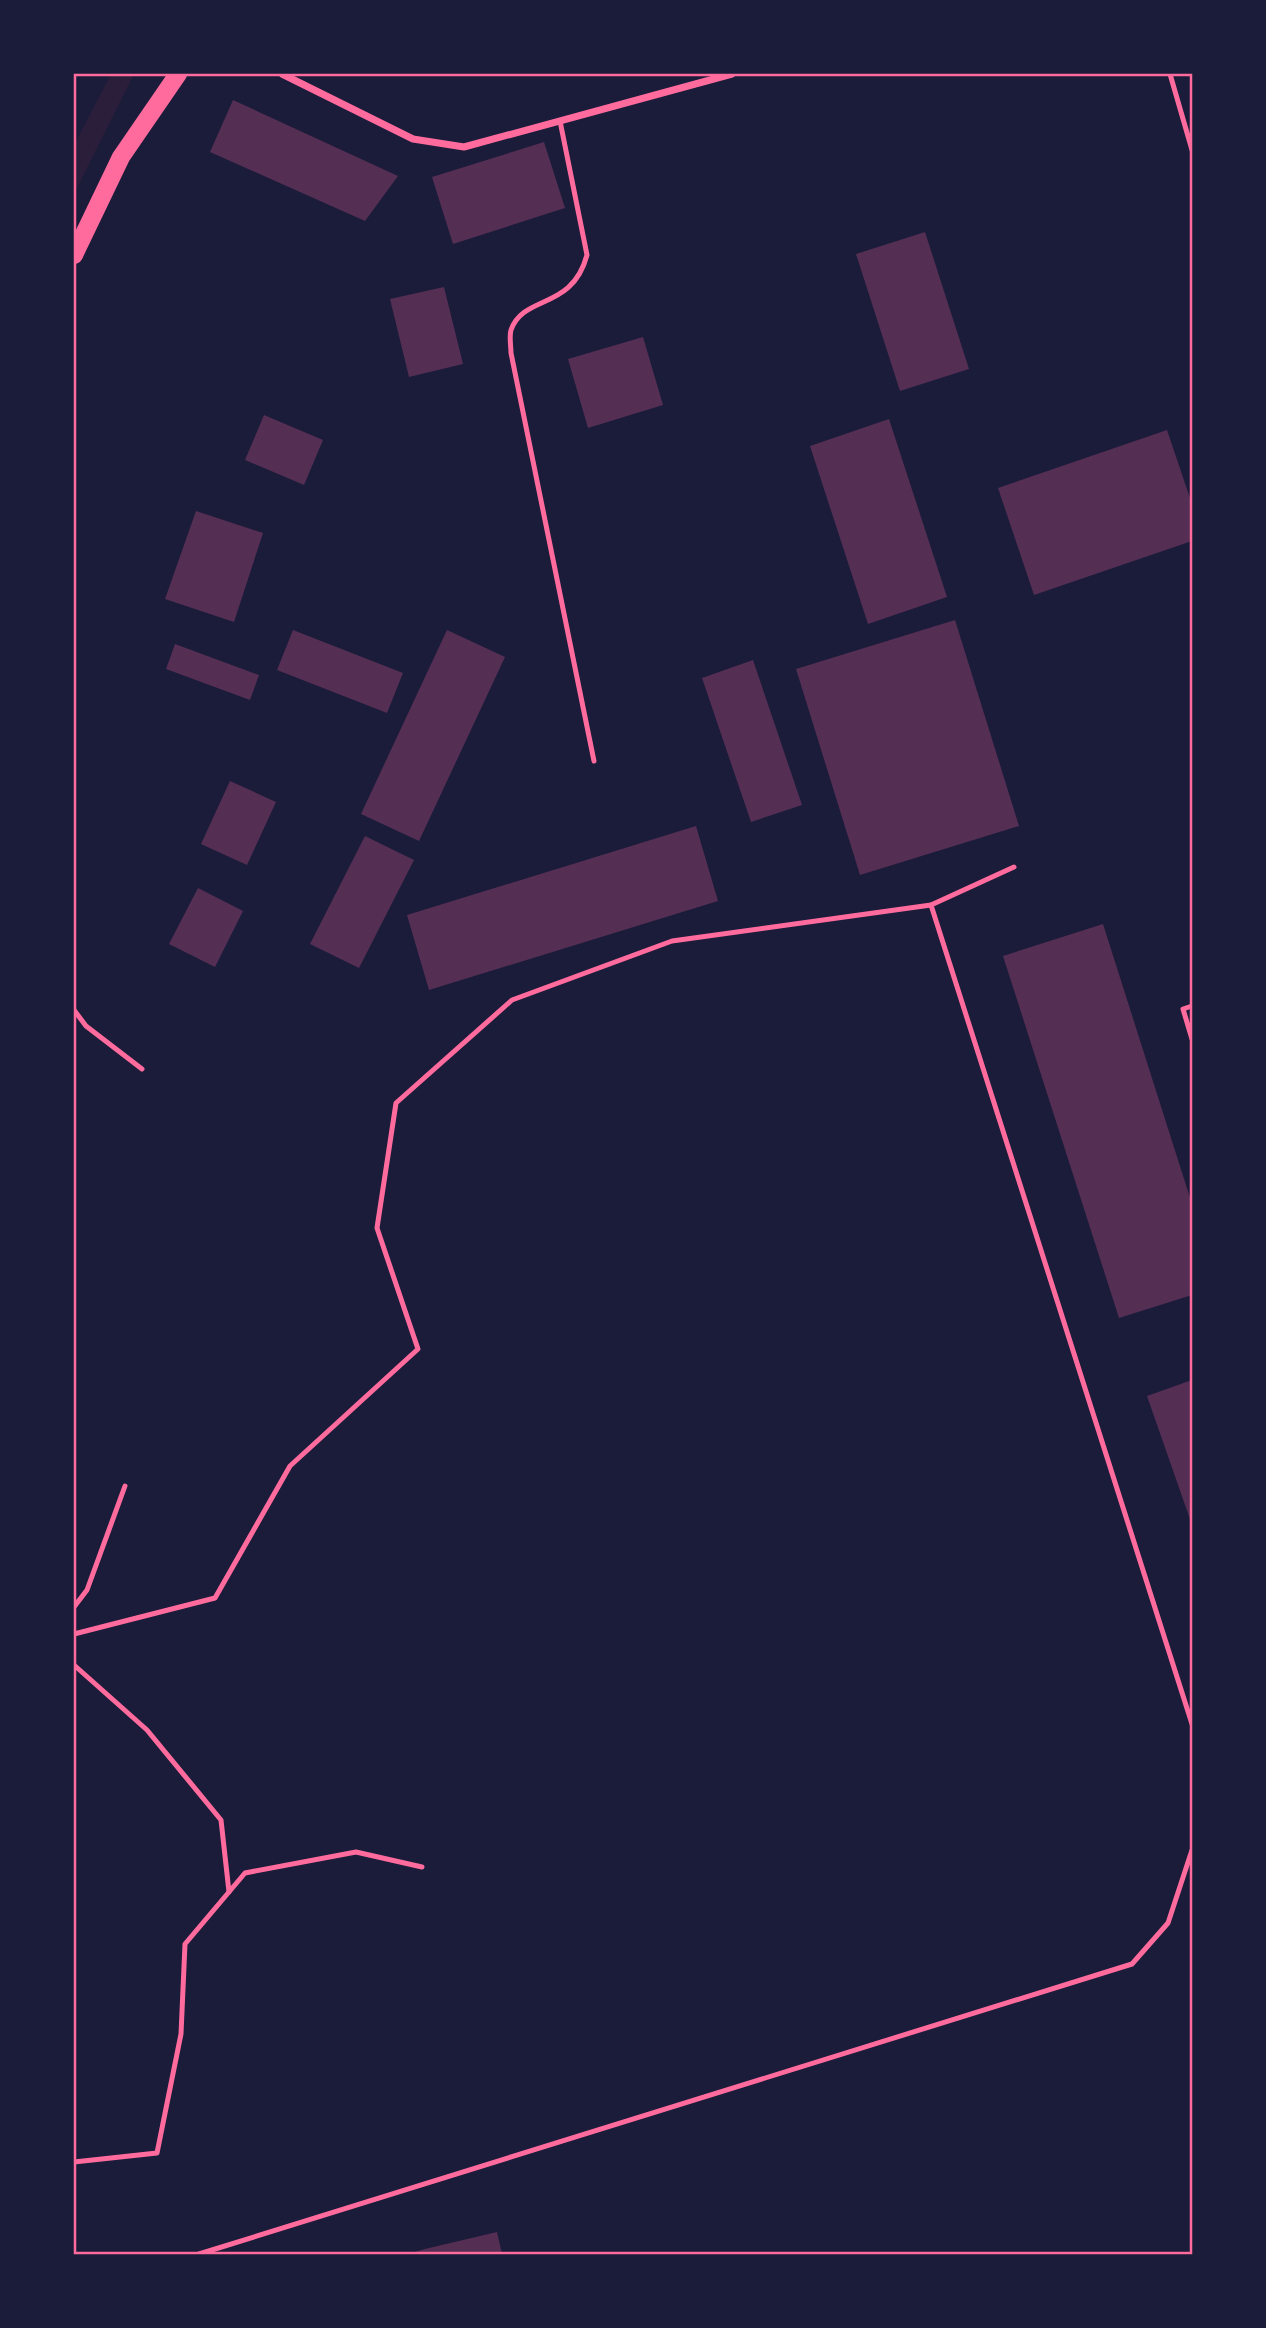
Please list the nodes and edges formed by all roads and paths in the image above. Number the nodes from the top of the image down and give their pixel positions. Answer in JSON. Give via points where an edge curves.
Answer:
{"nodes":[{"id":1,"x":178,"y":74,"type":"edge"},
{"id":2,"x":282,"y":74,"type":"edge"},
{"id":3,"x":732,"y":74,"type":"edge"},
{"id":4,"x":1170,"y":74,"type":"edge"},
{"id":5,"x":560,"y":121,"type":"junction"},
{"id":6,"x":1192,"y":150,"type":"edge"},
{"id":7,"x":74,"y":255,"type":"edge"},
{"id":8,"x":594,"y":761,"type":"dead end"},
{"id":9,"x":1014,"y":867,"type":"dead end"},
{"id":10,"x":930,"y":905,"type":"junction"},
{"id":11,"x":1192,"y":1006,"type":"edge"},
{"id":12,"x":74,"y":1010,"type":"edge"},
{"id":13,"x":1192,"y":1039,"type":"edge"},
{"id":14,"x":142,"y":1069,"type":"dead end"},
{"id":15,"x":125,"y":1486,"type":"dead end"},
{"id":16,"x":74,"y":1607,"type":"edge"},
{"id":17,"x":74,"y":1634,"type":"edge"},
{"id":18,"x":74,"y":1665,"type":"edge"},
{"id":19,"x":1192,"y":1724,"type":"edge"},
{"id":20,"x":1192,"y":1850,"type":"edge"},
{"id":21,"x":422,"y":1867,"type":"dead end"},
{"id":22,"x":229,"y":1892,"type":"junction"},
{"id":23,"x":74,"y":2162,"type":"edge"},
{"id":24,"x":199,"y":2255,"type":"edge"}],
"edges":[{"from":1,"to":7,"type":"main road","via":[[121,158]]},
{"from":2,"to":5,"type":"street","via":[[413,139],[464,147]]},
{"from":3,"to":5,"type":"street"},
{"from":4,"to":6,"type":"lane"},
{"from":5,"to":8,"type":"lane","via":[[587,255],[582,275],[570,289],[523,314],[511,331],[511,353]]},
{"from":9,"to":10,"type":"lane"},
{"from":10,"to":17,"type":"lane","via":[[672,941],[512,1000],[396,1102],[377,1228],[418,1349],[290,1466],[215,1598]]},
{"from":10,"to":19,"type":"lane"},
{"from":11,"to":13,"type":"lane","via":[[1183,1009]]},
{"from":12,"to":14,"type":"lane","via":[[86,1026]]},
{"from":15,"to":16,"type":"lane","via":[[87,1590]]},
{"from":18,"to":22,"type":"lane","via":[[148,1730],[221,1820]]},
{"from":20,"to":24,"type":"lane","via":[[1168,1923],[1132,1964]]},
{"from":21,"to":22,"type":"lane","via":[[356,1852],[245,1873]]},
{"from":22,"to":23,"type":"lane","via":[[185,1944],[181,2034],[157,2154]]}]}
